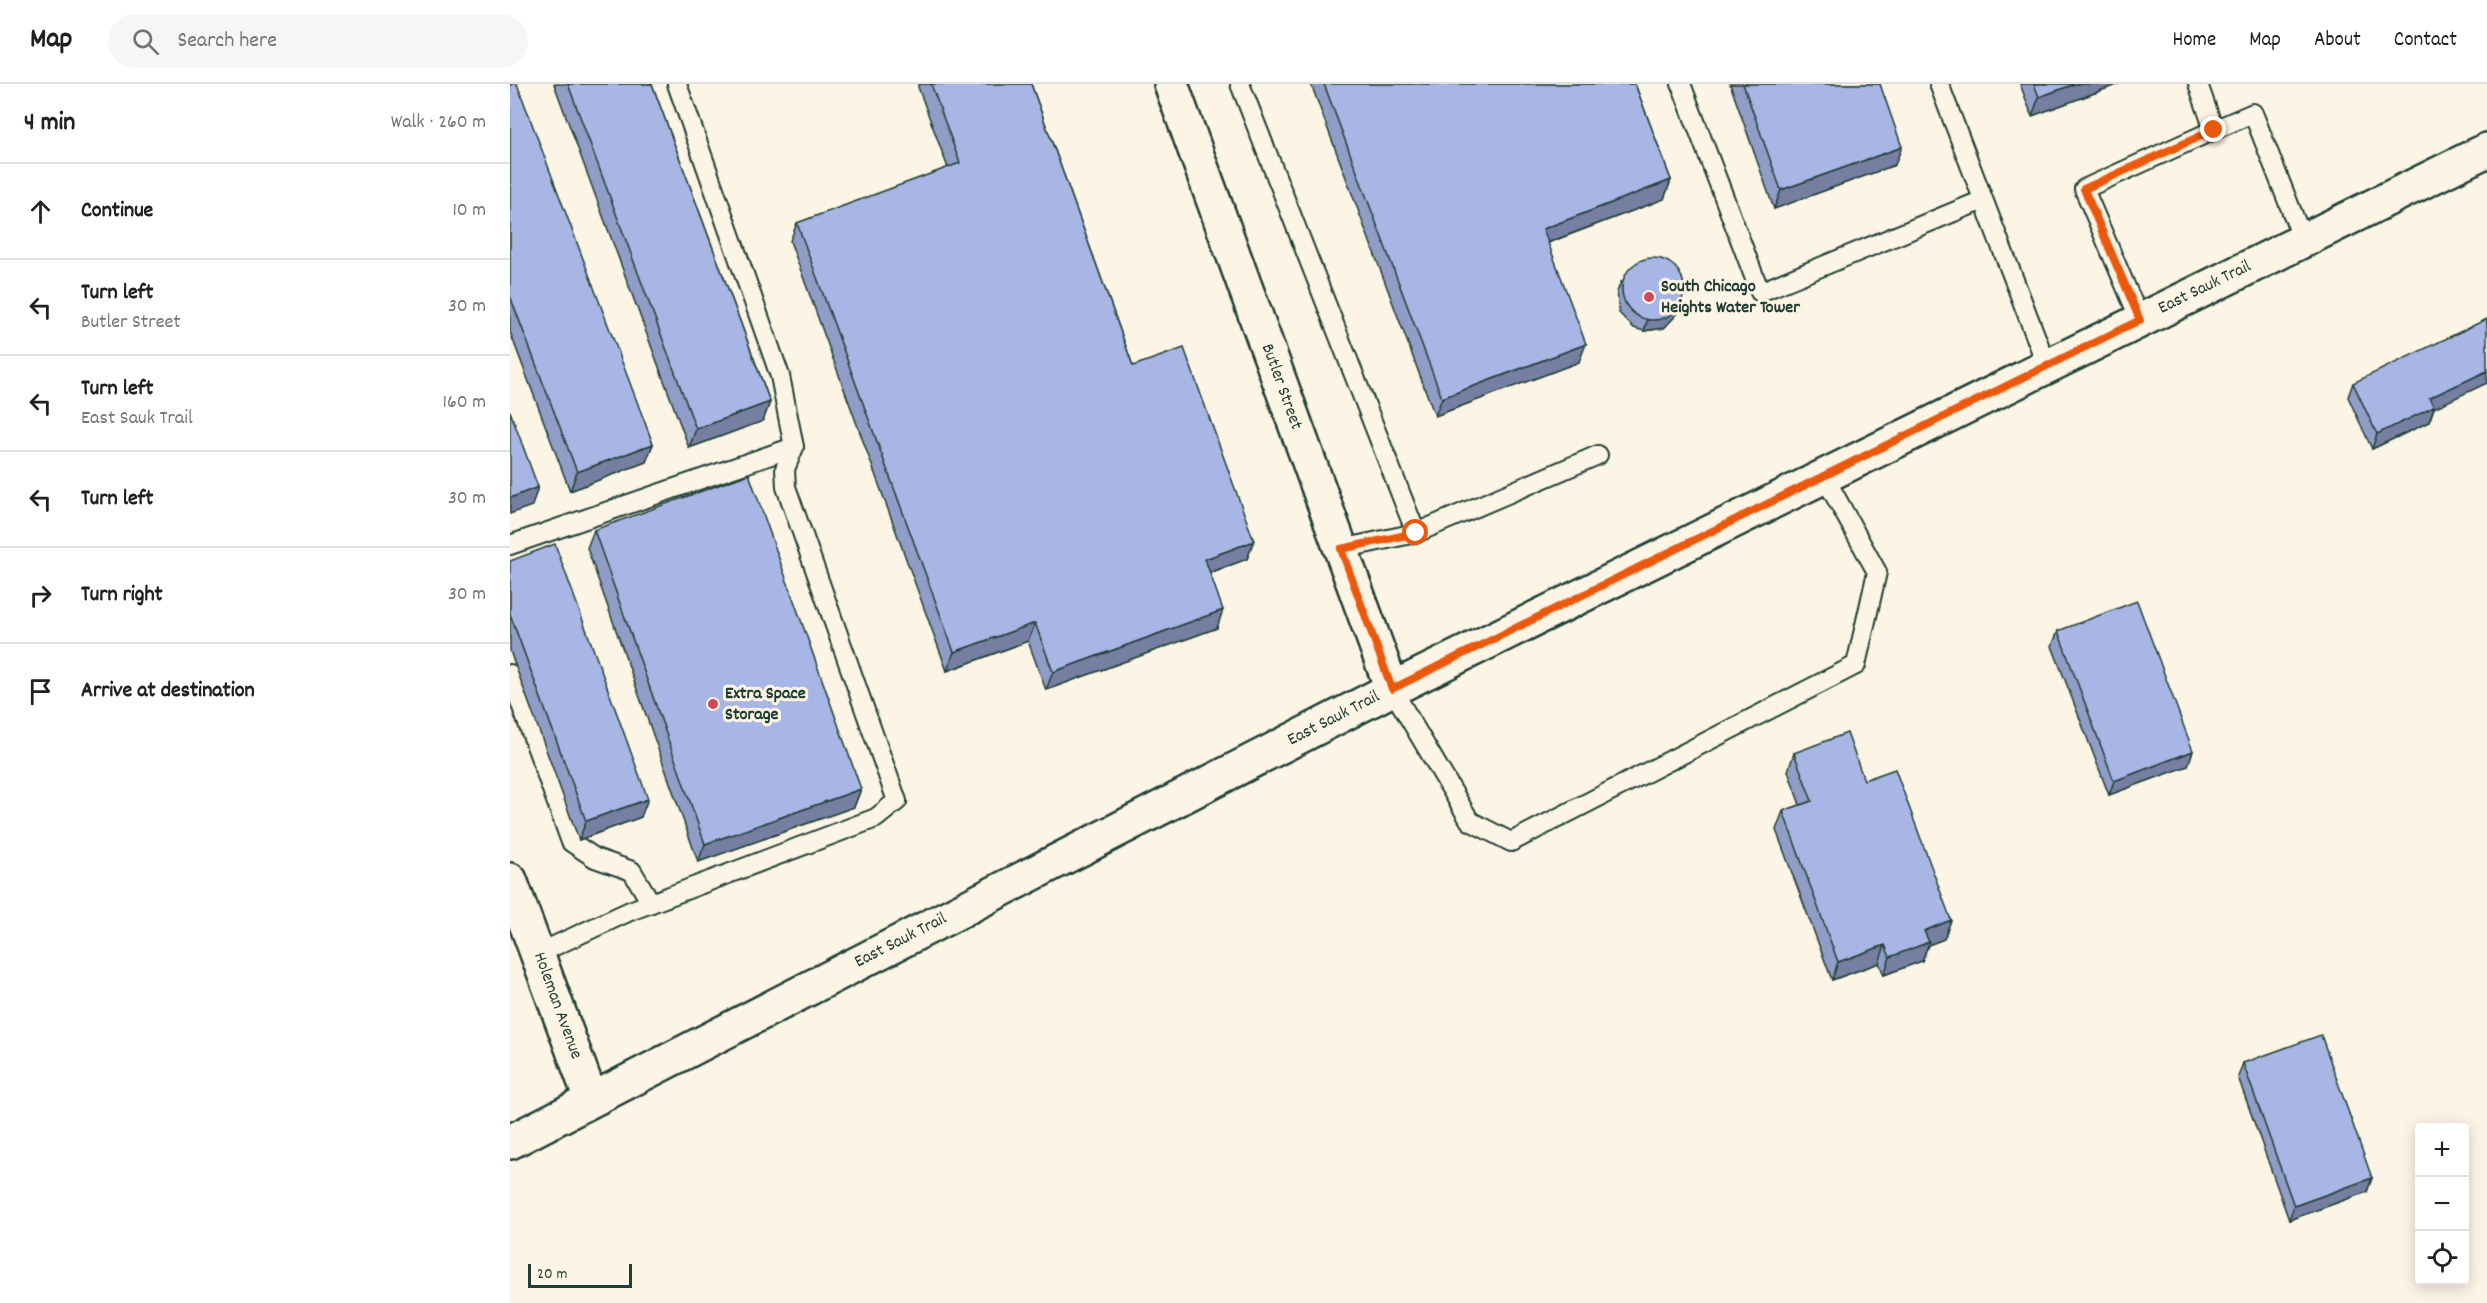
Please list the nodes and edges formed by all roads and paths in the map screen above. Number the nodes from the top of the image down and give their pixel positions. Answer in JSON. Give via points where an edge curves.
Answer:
{"nodes":[{"id":1,"x":677,"y":84,"type":"edge"},
{"id":2,"x":1170,"y":84,"type":"edge"},
{"id":3,"x":1240,"y":84,"type":"edge"},
{"id":4,"x":1682,"y":84,"type":"edge"},
{"id":5,"x":1939,"y":84,"type":"edge"},
{"id":6,"x":2198,"y":84,"type":"edge"},
{"id":7,"x":2214,"y":130,"type":"junction"},
{"id":8,"x":2487,"y":150,"type":"edge"},
{"id":9,"x":1983,"y":200,"type":"junction"},
{"id":10,"x":2303,"y":240,"type":"junction"},
{"id":11,"x":2140,"y":320,"type":"junction"},
{"id":12,"x":2047,"y":366,"type":"junction"},
{"id":13,"x":794,"y":447,"type":"junction"},
{"id":14,"x":1598,"y":455,"type":"dead end"},
{"id":15,"x":1824,"y":476,"type":"junction"},
{"id":16,"x":1416,"y":533,"type":"junction"},
{"id":17,"x":510,"y":545,"type":"edge"},
{"id":18,"x":1341,"y":549,"type":"junction"},
{"id":19,"x":510,"y":674,"type":"edge"},
{"id":20,"x":1392,"y":689,"type":"junction"},
{"id":21,"x":510,"y":880,"type":"edge"},
{"id":22,"x":651,"y":903,"type":"junction"},
{"id":23,"x":537,"y":954,"type":"junction"},
{"id":24,"x":591,"y":1099,"type":"junction"},
{"id":25,"x":510,"y":1142,"type":"edge"}],
"edges":[{"from":1,"to":13,"type":"lane","via":[[780,376]]},
{"from":2,"to":18,"type":"main road","name":"Butler Street"},
{"from":3,"to":16,"type":"lane"},
{"from":4,"to":9,"type":"lane","via":[[1761,292]]},
{"from":5,"to":9,"type":"lane"},
{"from":6,"to":7,"type":"lane"},
{"from":7,"to":10,"type":"lane","via":[[2253,113]]},
{"from":7,"to":11,"type":"lane","via":[[2084,189]]},
{"from":8,"to":10,"type":"main road","name":"East Sauk Trail"},
{"from":9,"to":12,"type":"lane"},
{"from":10,"to":11,"type":"main road","name":"East Sauk Trail"},
{"from":11,"to":12,"type":"main road","name":"East Sauk Trail"},
{"from":12,"to":15,"type":"main road","name":"East Sauk Trail"},
{"from":13,"to":17,"type":"lane"},
{"from":13,"to":22,"type":"lane","via":[[785,469],[786,487],[897,801],[865,823]]},
{"from":14,"to":16,"type":"lane"},
{"from":15,"to":20,"type":"main road","name":"East Sauk Trail"},
{"from":15,"to":20,"type":"lane","via":[[1877,572],[1856,665],[1511,842],[1470,821]]},
{"from":16,"to":18,"type":"lane"},
{"from":18,"to":20,"type":"main road","name":"Butler Street"},
{"from":19,"to":22,"type":"lane","via":[[571,842],[595,858],[632,871]]},
{"from":20,"to":24,"type":"main road","name":"East Sauk Trail"},
{"from":21,"to":23,"type":"main road","name":"Holeman Avenue"},
{"from":22,"to":23,"type":"lane"},
{"from":23,"to":24,"type":"main road","name":"Holeman Avenue"},
{"from":24,"to":25,"type":"main road","name":"East Sauk Trail"}]}
